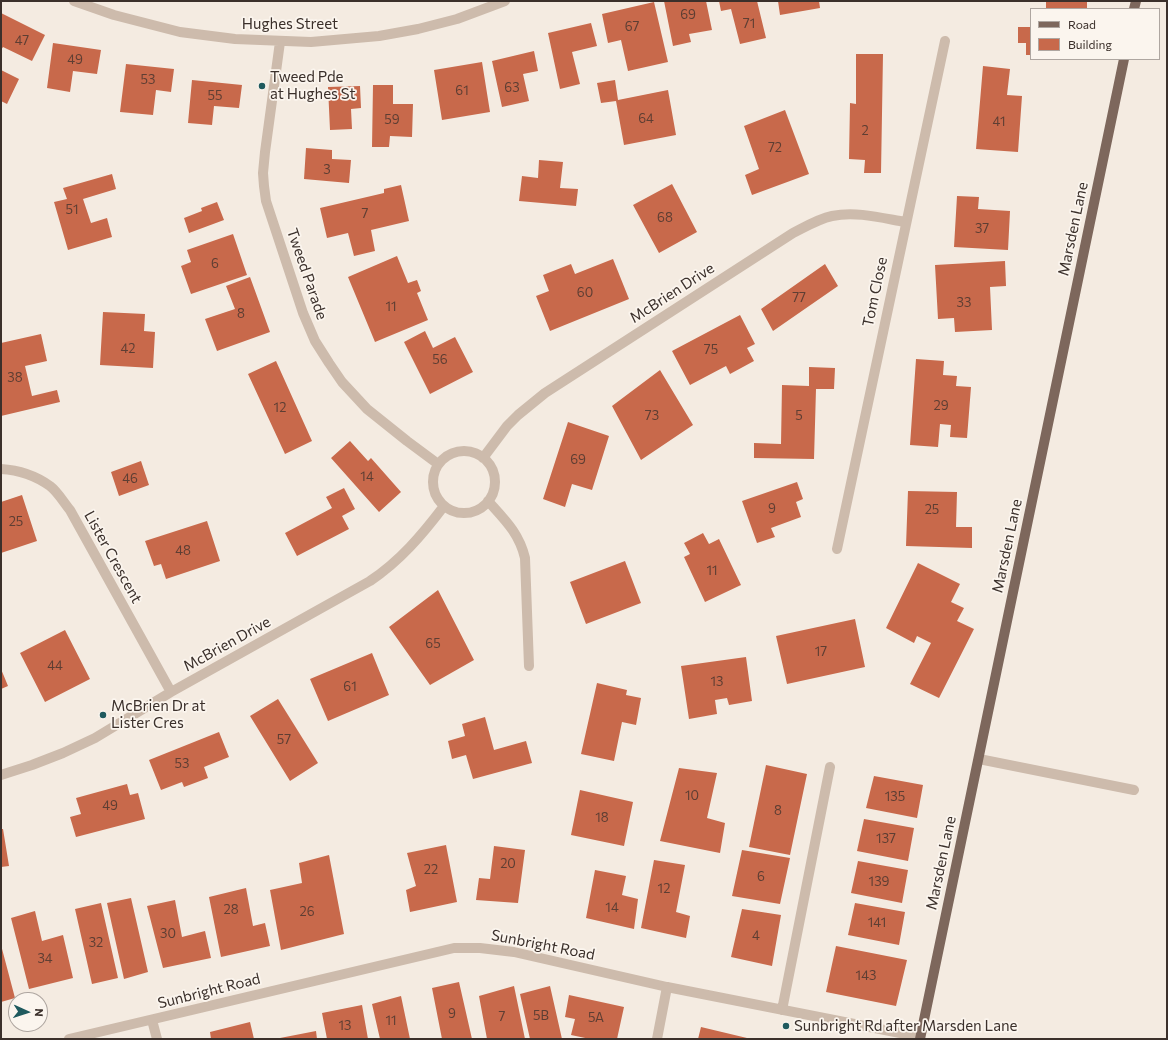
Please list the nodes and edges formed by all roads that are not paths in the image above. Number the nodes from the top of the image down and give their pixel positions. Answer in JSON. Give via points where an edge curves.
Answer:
{"nodes":[{"id":1,"x":74,"y":1,"type":"edge"},
{"id":2,"x":505,"y":1,"type":"edge"},
{"id":3,"x":945,"y":41,"type":"dead end"},
{"id":4,"x":280,"y":42,"type":"junction"},
{"id":5,"x":1124,"y":60,"type":"edge"},
{"id":6,"x":905,"y":222,"type":"junction"},
{"id":7,"x":483,"y":458,"type":"junction"},
{"id":8,"x":438,"y":464,"type":"junction"},
{"id":9,"x":1,"y":469,"type":"edge"},
{"id":10,"x":488,"y":501,"type":"junction"},
{"id":11,"x":444,"y":506,"type":"junction"},
{"id":12,"x":837,"y":549,"type":"dead end"},
{"id":13,"x":529,"y":666,"type":"dead end"},
{"id":14,"x":171,"y":692,"type":"junction"},
{"id":15,"x":979,"y":759,"type":"junction"},
{"id":16,"x":830,"y":767,"type":"dead end"},
{"id":17,"x":1,"y":775,"type":"edge"},
{"id":18,"x":1134,"y":790,"type":"dead end"},
{"id":19,"x":667,"y":987,"type":"junction"},
{"id":20,"x":782,"y":1010,"type":"junction"},
{"id":21,"x":152,"y":1020,"type":"junction"},
{"id":22,"x":920,"y":1038,"type":"edge"},
{"id":23,"x":68,"y":1039,"type":"edge"},
{"id":24,"x":157,"y":1039,"type":"edge"},
{"id":25,"x":657,"y":1039,"type":"edge"}],
"edges":[{"from":1,"to":4,"type":"street","name":"Hughes Street","via":[[114,15],[180,32]]},
{"from":2,"to":4,"type":"street","name":"Hughes Street","via":[[418,29],[379,36]]},
{"from":3,"to":6,"type":"street","name":"Tom Close"},
{"from":4,"to":8,"type":"street","name":"Tweed Parade","via":[[265,152],[264,186],[266,201],[303,313],[315,341],[342,382],[367,409]]},
{"from":5,"to":15,"type":"main road","name":"Marsden Lane"},
{"from":6,"to":7,"type":"street","name":"McBrien Drive","via":[[874,216],[832,216],[793,233],[544,393],[507,426]]},
{"from":6,"to":12,"type":"street","name":"Tom Close"},
{"from":7,"to":8,"type":"street","via":[[472,452],[460,451]]},
{"from":7,"to":10,"type":"street","via":[[492,469],[495,482]]},
{"from":8,"to":11,"type":"street","via":[[433,486]]},
{"from":9,"to":14,"type":"street","name":"Lister Crescent","via":[[31,475],[51,487],[70,510]]},
{"from":10,"to":11,"type":"street","via":[[477,510],[464,513]]},
{"from":10,"to":13,"type":"street","via":[[511,526],[526,558]]},
{"from":11,"to":14,"type":"street","name":"McBrien Drive","via":[[422,535],[385,571]]},
{"from":14,"to":17,"type":"street","name":"McBrien Drive","via":[[95,738],[32,766]]},
{"from":15,"to":18,"type":"street"},
{"from":15,"to":22,"type":"main road","name":"Marsden Lane"},
{"from":16,"to":20,"type":"street"},
{"from":19,"to":20,"type":"street","name":"Sunbright Road"},
{"from":19,"to":21,"type":"street","name":"Sunbright Road","via":[[514,952],[454,948]]},
{"from":19,"to":25,"type":"street"},
{"from":20,"to":22,"type":"street","name":"Sunbright Road"},
{"from":21,"to":23,"type":"street","name":"Sunbright Road"},
{"from":21,"to":24,"type":"street"}]}
